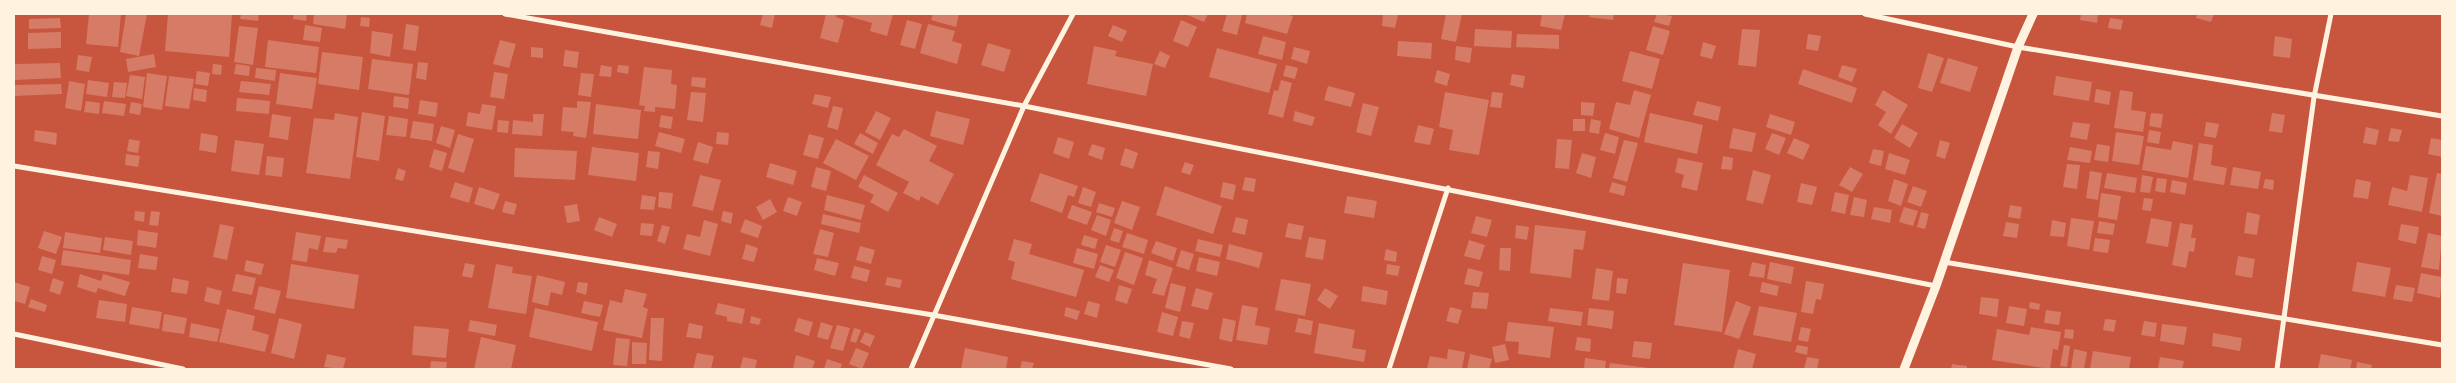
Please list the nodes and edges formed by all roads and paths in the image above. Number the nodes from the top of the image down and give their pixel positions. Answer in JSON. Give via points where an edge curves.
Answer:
{"nodes":[{"id":1,"x":505,"y":14,"type":"edge"},
{"id":2,"x":1073,"y":14,"type":"edge"},
{"id":3,"x":1865,"y":14,"type":"edge"},
{"id":4,"x":2033,"y":14,"type":"edge"},
{"id":5,"x":2331,"y":14,"type":"edge"},
{"id":6,"x":2018,"y":47,"type":"junction"},
{"id":7,"x":2314,"y":97,"type":"junction"},
{"id":8,"x":1024,"y":106,"type":"junction"},
{"id":9,"x":2442,"y":116,"type":"edge"},
{"id":10,"x":14,"y":166,"type":"edge"},
{"id":11,"x":1448,"y":188,"type":"junction"},
{"id":12,"x":1944,"y":262,"type":"junction"},
{"id":13,"x":1936,"y":286,"type":"junction"},
{"id":14,"x":933,"y":315,"type":"junction"},
{"id":15,"x":2283,"y":319,"type":"junction"},
{"id":16,"x":14,"y":334,"type":"edge"},
{"id":17,"x":2442,"y":345,"type":"edge"},
{"id":18,"x":183,"y":369,"type":"edge"},
{"id":19,"x":911,"y":369,"type":"edge"},
{"id":20,"x":1230,"y":369,"type":"edge"},
{"id":21,"x":1388,"y":369,"type":"edge"},
{"id":22,"x":1904,"y":369,"type":"edge"},
{"id":23,"x":2277,"y":369,"type":"edge"}],
"edges":[{"from":1,"to":8,"type":"street"},
{"from":2,"to":8,"type":"street"},
{"from":3,"to":6,"type":"street"},
{"from":4,"to":6,"type":"street"},
{"from":5,"to":7,"type":"street"},
{"from":6,"to":7,"type":"street"},
{"from":6,"to":12,"type":"street"},
{"from":7,"to":9,"type":"street"},
{"from":7,"to":15,"type":"street"},
{"from":8,"to":11,"type":"street"},
{"from":8,"to":14,"type":"street"},
{"from":10,"to":14,"type":"street"},
{"from":11,"to":13,"type":"street"},
{"from":11,"to":21,"type":"street"},
{"from":12,"to":13,"type":"street"},
{"from":12,"to":15,"type":"street"},
{"from":13,"to":22,"type":"street"},
{"from":14,"to":19,"type":"street"},
{"from":14,"to":20,"type":"street"},
{"from":15,"to":17,"type":"street"},
{"from":15,"to":23,"type":"street"},
{"from":16,"to":18,"type":"street"}]}
